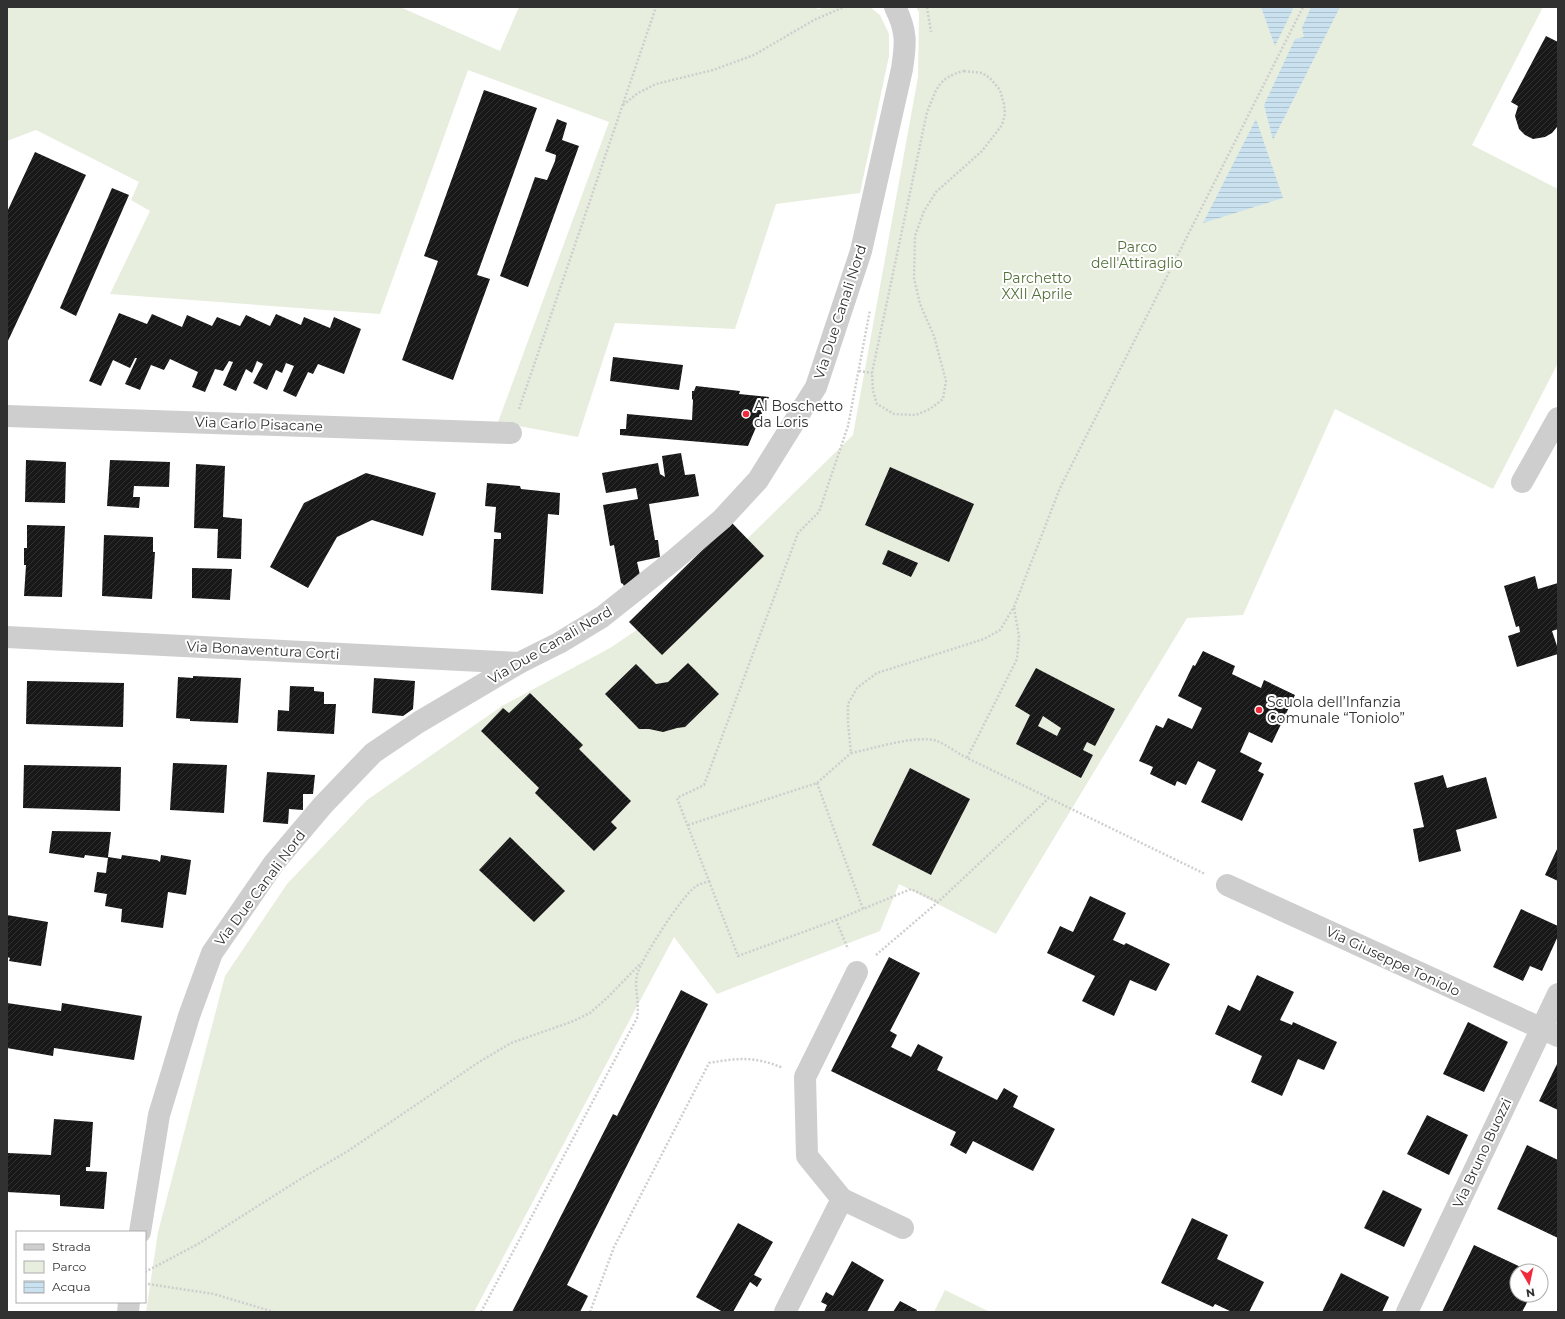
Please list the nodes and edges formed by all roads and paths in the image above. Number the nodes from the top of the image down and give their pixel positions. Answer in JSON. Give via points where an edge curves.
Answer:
{"nodes":[{"id":1,"x":656,"y":7,"type":"edge"},
{"id":2,"x":844,"y":7,"type":"edge"},
{"id":3,"x":927,"y":7,"type":"edge"},
{"id":4,"x":1303,"y":7,"type":"edge"},
{"id":5,"x":899,"y":15,"type":"edge"},
{"id":6,"x":931,"y":37,"type":"dead end"},
{"id":7,"x":622,"y":106,"type":"junction"},
{"id":8,"x":870,"y":309,"type":"dead end"},
{"id":9,"x":858,"y":370,"type":"junction"},
{"id":10,"x":872,"y":373,"type":"junction"},
{"id":11,"x":7,"y":416,"type":"edge"},
{"id":12,"x":1558,"y":418,"type":"edge"},
{"id":13,"x":511,"y":433,"type":"joint"},
{"id":14,"x":1522,"y":482,"type":"dead end"},
{"id":15,"x":1014,"y":607,"type":"junction"},
{"id":16,"x":7,"y":637,"type":"edge"},
{"id":17,"x":519,"y":663,"type":"junction"},
{"id":18,"x":851,"y":753,"type":"junction"},
{"id":19,"x":967,"y":758,"type":"junction"},
{"id":20,"x":817,"y":783,"type":"junction"},
{"id":21,"x":1049,"y":798,"type":"junction"},
{"id":22,"x":688,"y":825,"type":"junction"},
{"id":23,"x":709,"y":881,"type":"junction"},
{"id":24,"x":1227,"y":885,"type":"joint"},
{"id":25,"x":938,"y":902,"type":"junction"},
{"id":26,"x":863,"y":909,"type":"junction"},
{"id":27,"x":836,"y":920,"type":"junction"},
{"id":28,"x":641,"y":963,"type":"junction"},
{"id":29,"x":856,"y":972,"type":"junction"},
{"id":30,"x":1558,"y":994,"type":"edge"},
{"id":31,"x":1550,"y":1032,"type":"edge"},
{"id":32,"x":805,"y":1077,"type":"junction"},
{"id":33,"x":842,"y":1199,"type":"junction"},
{"id":34,"x":903,"y":1228,"type":"dead end"},
{"id":35,"x":140,"y":1231,"type":"edge"},
{"id":36,"x":146,"y":1271,"type":"edge"},
{"id":37,"x":146,"y":1284,"type":"edge"},
{"id":38,"x":274,"y":1312,"type":"edge"},
{"id":39,"x":481,"y":1312,"type":"edge"},
{"id":40,"x":590,"y":1312,"type":"edge"},
{"id":41,"x":785,"y":1312,"type":"edge"},
{"id":42,"x":1407,"y":1312,"type":"edge"}],
"edges":[{"from":1,"to":7,"type":"path"},
{"from":2,"to":7,"type":"path","via":[[814,20],[754,55],[713,70],[656,84],[638,93]]},
{"from":3,"to":6,"type":"path","via":[[932,29]]},
{"from":4,"to":15,"type":"path","via":[[1060,488]]},
{"from":5,"to":17,"type":"street","name":"Via Due Canali Nord","via":[[906,45],[902,69],[861,251],[816,387],[758,480],[722,518],[602,617]]},
{"from":7,"to":13,"type":"path"},
{"from":8,"to":9,"type":"path"},
{"from":9,"to":10,"type":"path"},
{"from":9,"to":22,"type":"path","via":[[848,426],[819,512],[798,533],[704,785],[677,798]]},
{"from":10,"to":10,"type":"path","via":[[927,112],[939,84],[951,74],[964,71],[982,73],[1000,90],[1005,114],[1002,126],[982,151],[936,192],[924,211],[915,236],[914,278],[946,381],[943,398],[930,410],[916,415],[894,414],[877,404]]},
{"from":11,"to":13,"type":"street","name":"Via Carlo Pisacane"},
{"from":12,"to":14,"type":"street"},
{"from":15,"to":18,"type":"path","via":[[1000,630],[984,639],[877,673],[857,688],[848,704]]},
{"from":15,"to":19,"type":"path","via":[[1019,636],[1016,659]]},
{"from":16,"to":17,"type":"street","name":"Via Bonaventura Corti"},
{"from":17,"to":35,"type":"street","name":"Via Due Canali Nord","via":[[419,722],[373,753],[323,805],[274,863],[212,953],[188,1016],[159,1115]]},
{"from":18,"to":19,"type":"path","via":[[926,739],[937,741]]},
{"from":18,"to":20,"type":"path"},
{"from":19,"to":21,"type":"path"},
{"from":20,"to":22,"type":"path"},
{"from":20,"to":26,"type":"path"},
{"from":21,"to":24,"type":"path"},
{"from":21,"to":25,"type":"path"},
{"from":22,"to":23,"type":"path"},
{"from":23,"to":27,"type":"path","via":[[738,956]]},
{"from":23,"to":28,"type":"path","via":[[695,886],[684,897]]},
{"from":24,"to":31,"type":"street","name":"Via Giuseppe Toniolo"},
{"from":25,"to":26,"type":"path","via":[[911,889]]},
{"from":25,"to":29,"type":"path"},
{"from":26,"to":27,"type":"path"},
{"from":27,"to":29,"type":"path"},
{"from":28,"to":36,"type":"path","via":[[590,1013],[511,1043],[348,1151],[198,1244]]},
{"from":28,"to":39,"type":"path","via":[[637,976],[637,1018]]},
{"from":29,"to":32,"type":"street"},
{"from":30,"to":31,"type":"street","name":"Via Bruno Buozzi"},
{"from":31,"to":42,"type":"street","name":"Via Bruno Buozzi"},
{"from":32,"to":33,"type":"street","via":[[807,1156]]},
{"from":32,"to":40,"type":"path","via":[[767,1061],[738,1058],[708,1063],[614,1247]]},
{"from":33,"to":34,"type":"street"},
{"from":33,"to":41,"type":"street"},
{"from":37,"to":38,"type":"path","via":[[214,1294]]}]}
